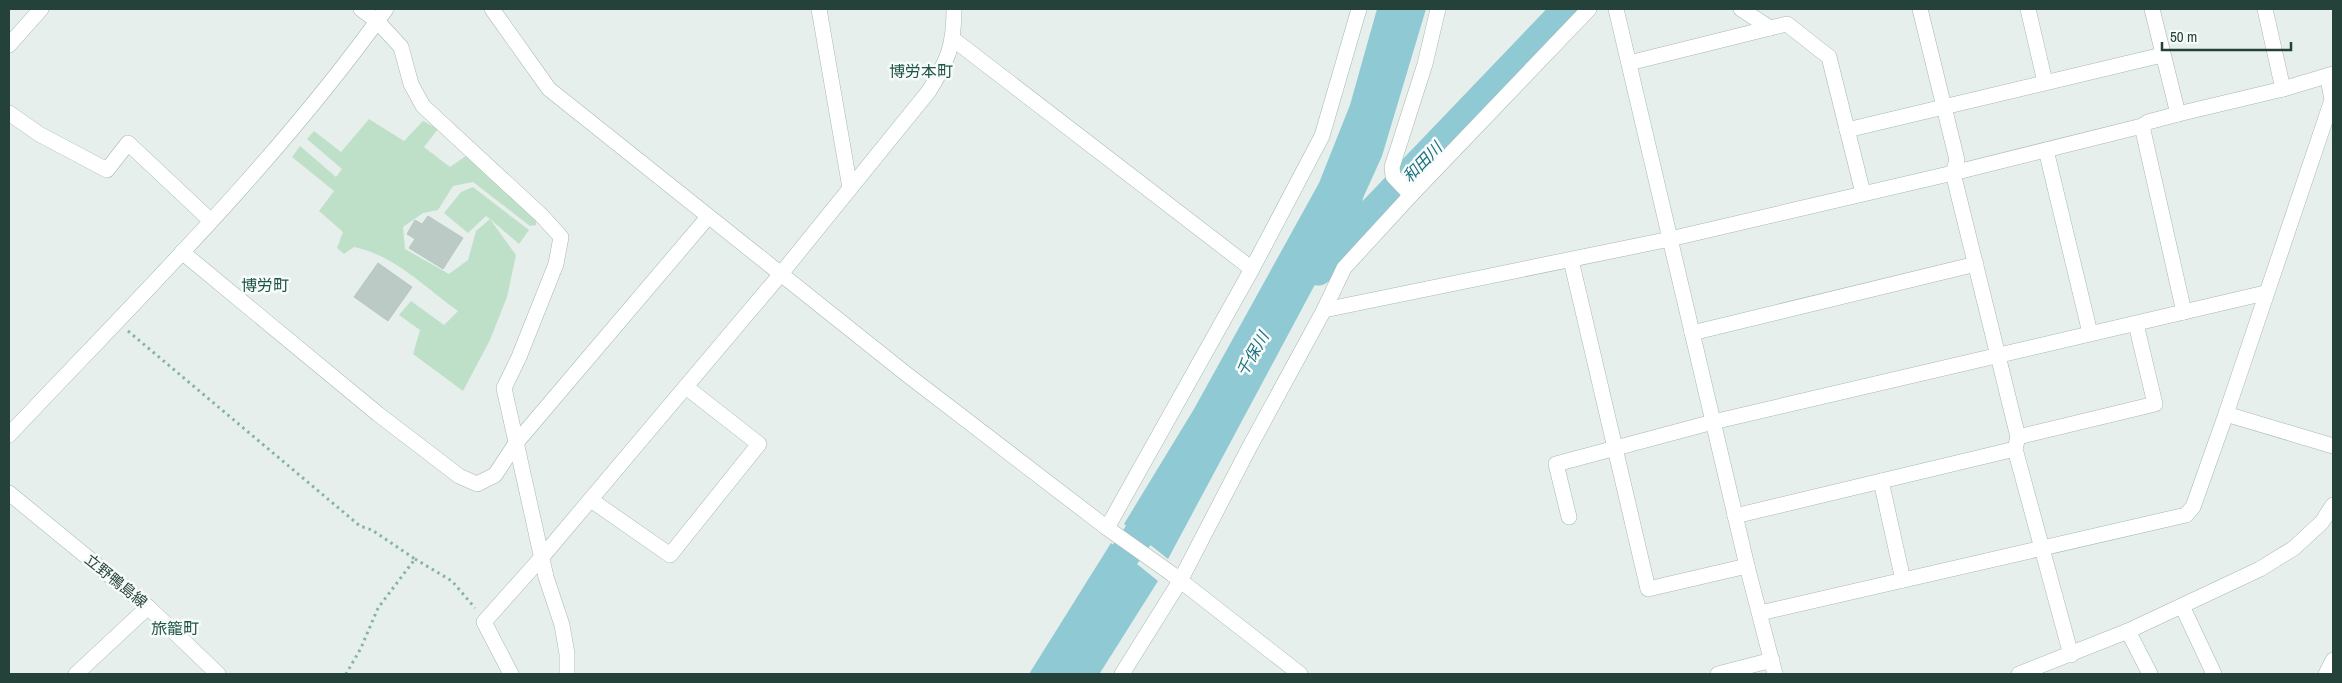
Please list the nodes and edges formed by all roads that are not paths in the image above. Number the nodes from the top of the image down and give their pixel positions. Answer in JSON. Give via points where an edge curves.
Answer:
{"nodes":[{"id":1,"x":41,"y":9,"type":"edge"},
{"id":2,"x":361,"y":9,"type":"edge"},
{"id":3,"x":492,"y":9,"type":"edge"},
{"id":4,"x":819,"y":9,"type":"edge"},
{"id":5,"x":954,"y":9,"type":"edge"},
{"id":6,"x":1359,"y":9,"type":"edge"},
{"id":7,"x":1438,"y":9,"type":"edge"},
{"id":8,"x":1589,"y":9,"type":"edge"},
{"id":9,"x":1616,"y":9,"type":"edge"},
{"id":10,"x":1741,"y":9,"type":"edge"},
{"id":11,"x":1920,"y":9,"type":"edge"},
{"id":12,"x":2028,"y":9,"type":"edge"},
{"id":13,"x":2152,"y":9,"type":"edge"},
{"id":14,"x":2265,"y":9,"type":"edge"},
{"id":15,"x":382,"y":15,"type":"edge"},
{"id":16,"x":1770,"y":28,"type":"junction"},
{"id":17,"x":953,"y":39,"type":"junction"},
{"id":18,"x":9,"y":45,"type":"edge"},
{"id":19,"x":2162,"y":55,"type":"junction"},
{"id":20,"x":1629,"y":63,"type":"junction"},
{"id":21,"x":2330,"y":76,"type":"edge"},
{"id":22,"x":2045,"y":82,"type":"junction"},
{"id":23,"x":2283,"y":89,"type":"junction"},
{"id":24,"x":1944,"y":106,"type":"junction"},
{"id":25,"x":9,"y":113,"type":"edge"},
{"id":26,"x":2178,"y":114,"type":"junction"},
{"id":27,"x":2142,"y":126,"type":"junction"},
{"id":28,"x":1847,"y":130,"type":"junction"},
{"id":29,"x":2046,"y":150,"type":"junction"},
{"id":30,"x":1953,"y":173,"type":"junction"},
{"id":31,"x":850,"y":188,"type":"junction"},
{"id":32,"x":1408,"y":192,"type":"junction"},
{"id":33,"x":1863,"y":193,"type":"junction"},
{"id":34,"x":708,"y":218,"type":"junction"},
{"id":35,"x":211,"y":221,"type":"junction"},
{"id":36,"x":1670,"y":239,"type":"junction"},
{"id":37,"x":182,"y":252,"type":"junction"},
{"id":38,"x":1571,"y":260,"type":"junction"},
{"id":39,"x":1976,"y":264,"type":"junction"},
{"id":40,"x":1252,"y":269,"type":"junction"},
{"id":41,"x":780,"y":275,"type":"junction"},
{"id":42,"x":2265,"y":293,"type":"junction"},
{"id":43,"x":1324,"y":310,"type":"junction"},
{"id":44,"x":2184,"y":312,"type":"junction"},
{"id":45,"x":2136,"y":324,"type":"junction"},
{"id":46,"x":1692,"y":333,"type":"junction"},
{"id":47,"x":2090,"y":334,"type":"junction"},
{"id":48,"x":1996,"y":355,"type":"junction"},
{"id":49,"x":686,"y":387,"type":"junction"},
{"id":50,"x":2226,"y":414,"type":"junction"},
{"id":51,"x":1713,"y":422,"type":"junction"},
{"id":52,"x":9,"y":434,"type":"edge"},
{"id":53,"x":516,"y":443,"type":"junction"},
{"id":54,"x":2016,"y":443,"type":"junction"},
{"id":55,"x":2333,"y":446,"type":"edge"},
{"id":56,"x":1616,"y":449,"type":"junction"},
{"id":57,"x":1881,"y":481,"type":"junction"},
{"id":58,"x":9,"y":493,"type":"edge"},
{"id":59,"x":591,"y":500,"type":"junction"},
{"id":60,"x":2333,"y":505,"type":"edge"},
{"id":61,"x":1569,"y":516,"type":"dead end"},
{"id":62,"x":1735,"y":516,"type":"junction"},
{"id":63,"x":1110,"y":530,"type":"junction"},
{"id":64,"x":2041,"y":549,"type":"junction"},
{"id":65,"x":542,"y":558,"type":"junction"},
{"id":66,"x":1747,"y":566,"type":"junction"},
{"id":67,"x":1176,"y":577,"type":"junction"},
{"id":68,"x":1903,"y":580,"type":"junction"},
{"id":69,"x":2182,"y":606,"type":"junction"},
{"id":70,"x":148,"y":607,"type":"junction"},
{"id":71,"x":1760,"y":613,"type":"junction"},
{"id":72,"x":2128,"y":632,"type":"junction"},
{"id":73,"x":2071,"y":655,"type":"junction"},
{"id":74,"x":2333,"y":660,"type":"edge"},
{"id":75,"x":1773,"y":667,"type":"edge"},
{"id":76,"x":2050,"y":669,"type":"edge"},
{"id":77,"x":2146,"y":673,"type":"edge"},
{"id":78,"x":76,"y":674,"type":"edge"},
{"id":79,"x":218,"y":674,"type":"edge"},
{"id":80,"x":511,"y":674,"type":"edge"},
{"id":81,"x":567,"y":674,"type":"edge"},
{"id":82,"x":1122,"y":674,"type":"edge"},
{"id":83,"x":1300,"y":674,"type":"edge"},
{"id":84,"x":1718,"y":674,"type":"edge"},
{"id":85,"x":2019,"y":674,"type":"edge"},
{"id":86,"x":2214,"y":674,"type":"edge"},
{"id":87,"x":2326,"y":674,"type":"edge"}],
"edges":[{"from":1,"to":18,"type":"street"},
{"from":2,"to":15,"type":"street"},
{"from":3,"to":34,"type":"street","via":[[549,89]]},
{"from":4,"to":31,"type":"street"},
{"from":5,"to":17,"type":"street"},
{"from":6,"to":40,"type":"street","via":[[1322,136]]},
{"from":7,"to":32,"type":"street","via":[[1392,167],[1393,176]]},
{"from":8,"to":32,"type":"street"},
{"from":9,"to":20,"type":"street"},
{"from":10,"to":16,"type":"street"},
{"from":11,"to":24,"type":"street"},
{"from":12,"to":22,"type":"street"},
{"from":13,"to":19,"type":"street"},
{"from":14,"to":23,"type":"street"},
{"from":15,"to":35,"type":"street","via":[[282,143]]},
{"from":15,"to":53,"type":"street","via":[[401,47],[411,84],[423,106],[561,237],[556,264],[504,388]]},
{"from":16,"to":20,"type":"street"},
{"from":16,"to":28,"type":"street","via":[[1787,24],[1829,57]]},
{"from":17,"to":31,"type":"street","via":[[946,62],[929,91]]},
{"from":17,"to":40,"type":"street"},
{"from":19,"to":22,"type":"street"},
{"from":19,"to":26,"type":"street"},
{"from":20,"to":36,"type":"street"},
{"from":21,"to":23,"type":"street"},
{"from":21,"to":42,"type":"street","via":[[2332,100]]},
{"from":22,"to":24,"type":"street"},
{"from":23,"to":26,"type":"street"},
{"from":24,"to":28,"type":"street"},
{"from":24,"to":30,"type":"street","via":[[1957,160]]},
{"from":25,"to":35,"type":"street","via":[[39,134],[107,170],[128,143]]},
{"from":26,"to":27,"type":"street"},
{"from":27,"to":29,"type":"street"},
{"from":27,"to":44,"type":"street"},
{"from":28,"to":33,"type":"street"},
{"from":29,"to":30,"type":"street"},
{"from":29,"to":47,"type":"street"},
{"from":30,"to":33,"type":"street"},
{"from":30,"to":39,"type":"street"},
{"from":31,"to":41,"type":"street"},
{"from":32,"to":43,"type":"street","via":[[1344,268]]},
{"from":33,"to":36,"type":"street"},
{"from":34,"to":41,"type":"street"},
{"from":34,"to":53,"type":"street"},
{"from":35,"to":37,"type":"street"},
{"from":36,"to":38,"type":"street"},
{"from":36,"to":46,"type":"street"},
{"from":37,"to":52,"type":"street"},
{"from":37,"to":53,"type":"street","via":[[378,414],[459,476],[477,484],[494,475]]},
{"from":38,"to":43,"type":"street"},
{"from":38,"to":56,"type":"street"},
{"from":39,"to":46,"type":"street"},
{"from":39,"to":48,"type":"street"},
{"from":40,"to":63,"type":"street"},
{"from":41,"to":49,"type":"street"},
{"from":41,"to":63,"type":"street"},
{"from":42,"to":44,"type":"street"},
{"from":42,"to":50,"type":"street"},
{"from":43,"to":67,"type":"street"},
{"from":44,"to":45,"type":"street"},
{"from":45,"to":47,"type":"street"},
{"from":45,"to":54,"type":"street","via":[[2155,404]]},
{"from":46,"to":51,"type":"street"},
{"from":47,"to":48,"type":"street"},
{"from":48,"to":51,"type":"street"},
{"from":48,"to":54,"type":"street"},
{"from":49,"to":59,"type":"street"},
{"from":49,"to":59,"type":"street","via":[[760,444],[670,555]]},
{"from":50,"to":55,"type":"street"},
{"from":50,"to":64,"type":"street","via":[[2193,507],[2186,515]]},
{"from":51,"to":56,"type":"street"},
{"from":51,"to":62,"type":"street"},
{"from":53,"to":65,"type":"street"},
{"from":54,"to":57,"type":"street"},
{"from":54,"to":64,"type":"street"},
{"from":56,"to":61,"type":"street","via":[[1556,464]]},
{"from":56,"to":66,"type":"street","via":[[1648,589]]},
{"from":57,"to":62,"type":"street"},
{"from":57,"to":68,"type":"street"},
{"from":58,"to":70,"type":"street","name":"立野鴨島線"},
{"from":59,"to":65,"type":"street"},
{"from":60,"to":69,"type":"street","via":[[2322,522],[2294,548],[2260,570]]},
{"from":62,"to":66,"type":"street"},
{"from":63,"to":67,"type":"street"},
{"from":64,"to":68,"type":"street"},
{"from":64,"to":73,"type":"street"},
{"from":65,"to":80,"type":"street","via":[[484,622]]},
{"from":65,"to":81,"type":"street","via":[[562,625]]},
{"from":66,"to":71,"type":"street"},
{"from":67,"to":82,"type":"street"},
{"from":67,"to":83,"type":"street"},
{"from":68,"to":71,"type":"street"},
{"from":69,"to":72,"type":"street"},
{"from":69,"to":86,"type":"street"},
{"from":70,"to":78,"type":"street"},
{"from":70,"to":79,"type":"street","name":"立野鴨島線"},
{"from":71,"to":75,"type":"street"},
{"from":72,"to":73,"type":"street"},
{"from":72,"to":77,"type":"street"},
{"from":73,"to":76,"type":"street"},
{"from":74,"to":87,"type":"street"},
{"from":75,"to":84,"type":"street"},
{"from":76,"to":85,"type":"street"}]}
